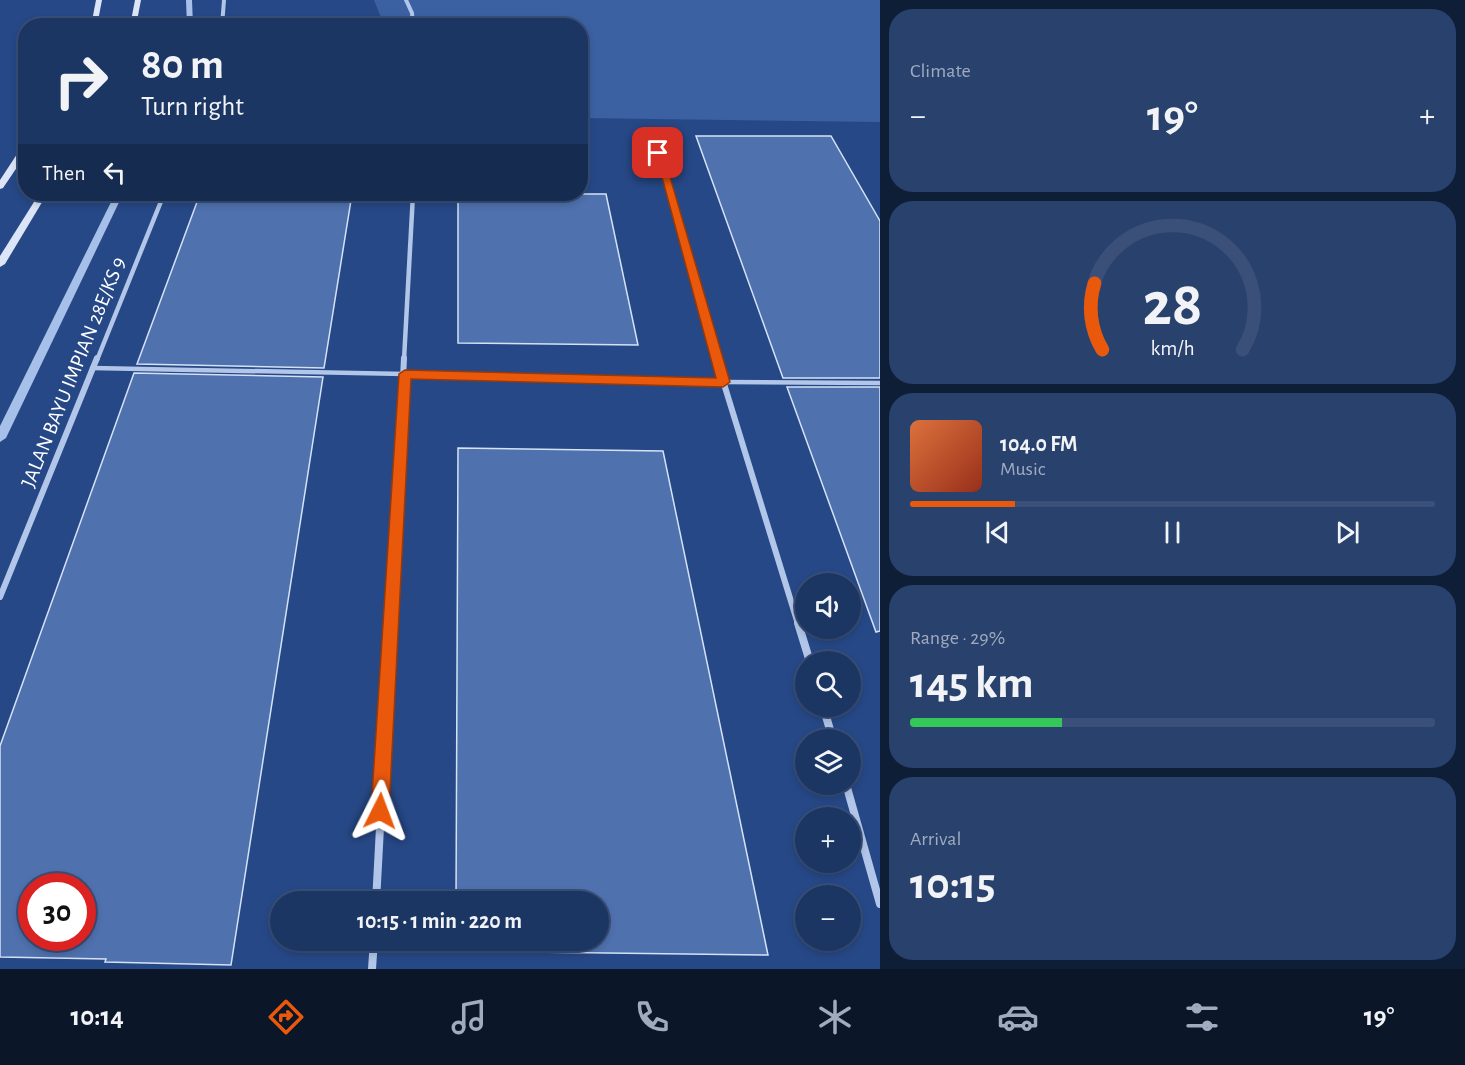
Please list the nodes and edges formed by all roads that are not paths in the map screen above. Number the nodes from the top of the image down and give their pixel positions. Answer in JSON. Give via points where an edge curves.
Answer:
{"nodes":[{"id":1,"x":99,"y":0,"type":"edge"},
{"id":2,"x":138,"y":0,"type":"edge"},
{"id":3,"x":224,"y":0,"type":"edge"},
{"id":4,"x":406,"y":0,"type":"edge"},
{"id":5,"x":96,"y":18,"type":"edge"},
{"id":6,"x":135,"y":18,"type":"edge"},
{"id":7,"x":223,"y":18,"type":"edge"},
{"id":8,"x":412,"y":18,"type":"edge"},
{"id":9,"x":651,"y":130,"type":"dead end"},
{"id":10,"x":18,"y":159,"type":"edge"},
{"id":11,"x":0,"y":186,"type":"edge"},
{"id":12,"x":38,"y":201,"type":"edge"},
{"id":13,"x":161,"y":201,"type":"edge"},
{"id":14,"x":413,"y":201,"type":"edge"},
{"id":15,"x":0,"y":264,"type":"edge"},
{"id":16,"x":92,"y":368,"type":"junction"},
{"id":17,"x":405,"y":374,"type":"junction"},
{"id":18,"x":723,"y":382,"type":"junction"},
{"id":19,"x":880,"y":383,"type":"edge"},
{"id":20,"x":0,"y":597,"type":"edge"},
{"id":21,"x":807,"y":651,"type":"edge"},
{"id":22,"x":849,"y":795,"type":"edge"},
{"id":23,"x":377,"y":891,"type":"edge"},
{"id":24,"x":880,"y":904,"type":"edge"},
{"id":25,"x":373,"y":951,"type":"edge"},
{"id":26,"x":372,"y":969,"type":"edge"}],
"edges":[{"from":1,"to":5,"type":"street"},
{"from":2,"to":6,"type":"street"},
{"from":3,"to":7,"type":"street"},
{"from":4,"to":8,"type":"street"},
{"from":9,"to":18,"type":"street"},
{"from":10,"to":11,"type":"street"},
{"from":12,"to":15,"type":"street"},
{"from":13,"to":16,"type":"street","name":"JALAN BAYU IMPIAN 28E/KS 9"},
{"from":14,"to":17,"type":"street"},
{"from":16,"to":17,"type":"lane"},
{"from":16,"to":20,"type":"street","name":"JALAN BAYU IMPIAN 28E/KS 9"},
{"from":17,"to":18,"type":"street"},
{"from":17,"to":23,"type":"street"},
{"from":18,"to":19,"type":"lane"},
{"from":18,"to":21,"type":"street"},
{"from":22,"to":24,"type":"street"},
{"from":25,"to":26,"type":"street"}]}
